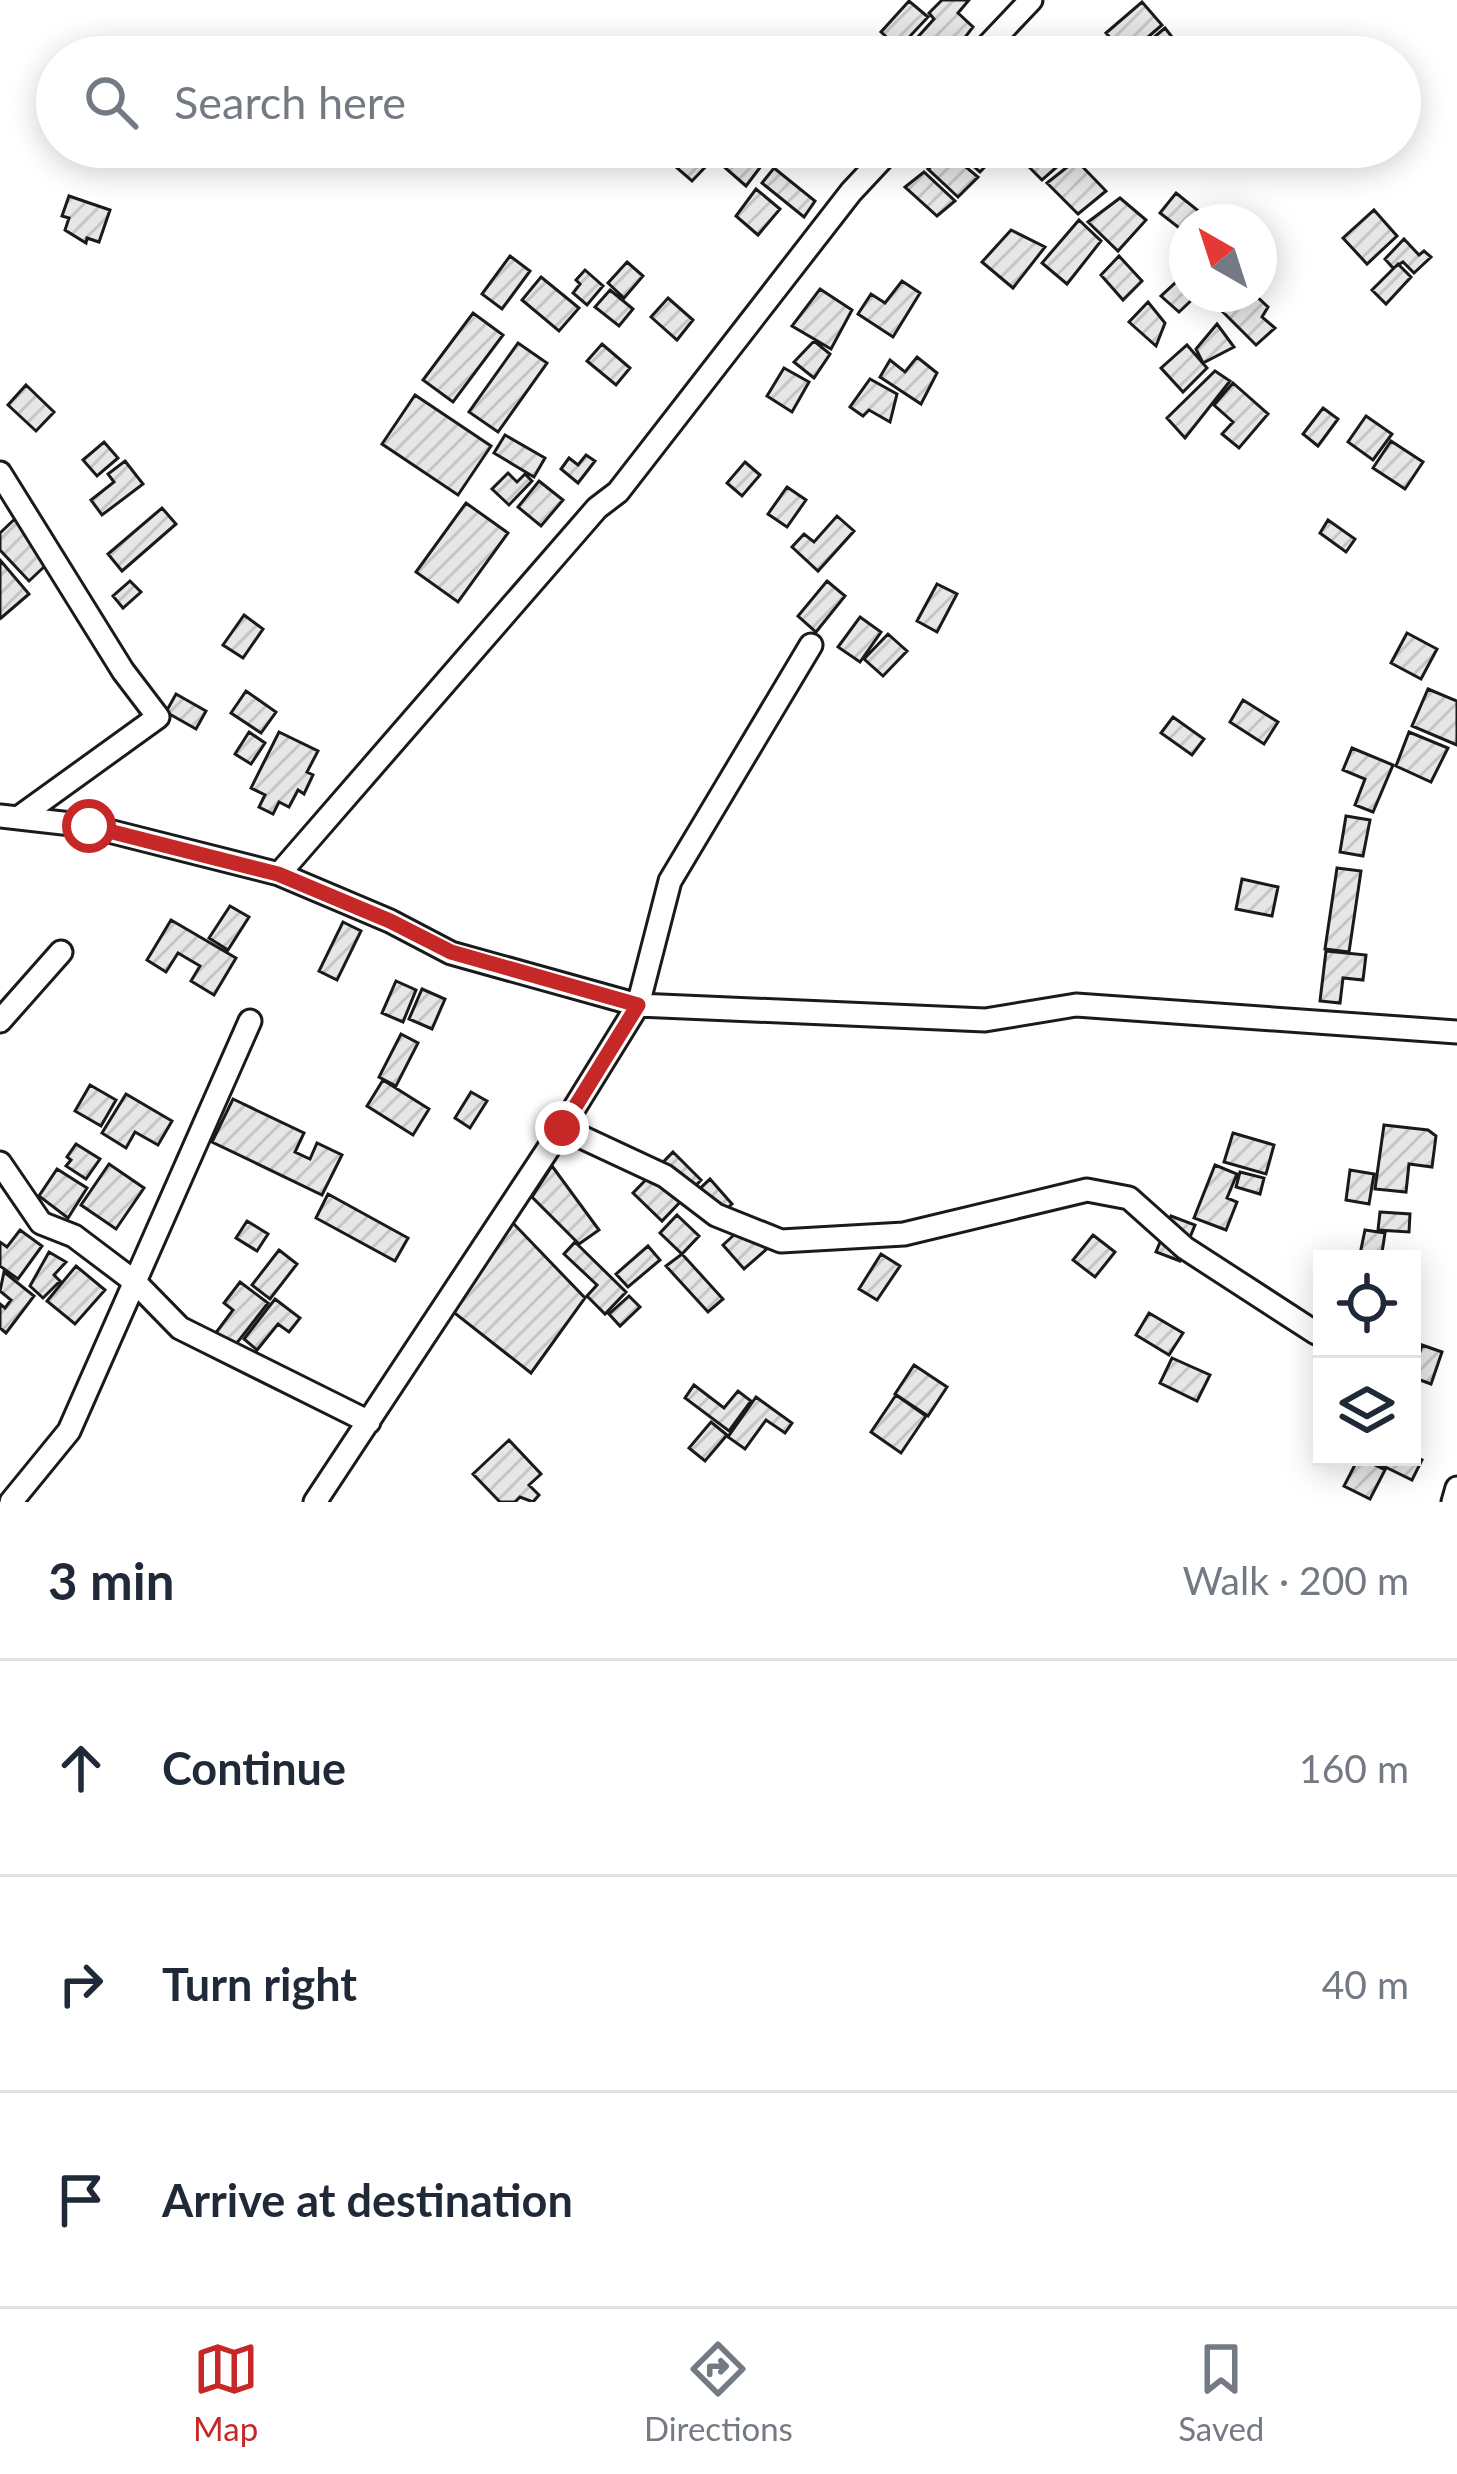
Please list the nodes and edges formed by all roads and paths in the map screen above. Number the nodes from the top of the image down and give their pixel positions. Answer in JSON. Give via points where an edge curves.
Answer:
{"nodes":[{"id":1,"x":1031,"y":0,"type":"edge"},
{"id":2,"x":997,"y":36,"type":"edge"},
{"id":3,"x":873,"y":168,"type":"edge"},
{"id":4,"x":0,"y":473,"type":"edge"},
{"id":5,"x":811,"y":645,"type":"dead end"},
{"id":6,"x":9,"y":817,"type":"edge"},
{"id":7,"x":278,"y":874,"type":"junction"},
{"id":8,"x":61,"y":952,"type":"dead end"},
{"id":9,"x":638,"y":1005,"type":"junction"},
{"id":10,"x":0,"y":1021,"type":"edge"},
{"id":11,"x":250,"y":1021,"type":"dead end"},
{"id":12,"x":1457,"y":1032,"type":"edge"},
{"id":13,"x":562,"y":1128,"type":"junction"},
{"id":14,"x":0,"y":1163,"type":"edge"},
{"id":15,"x":8,"y":1199,"type":"edge"},
{"id":16,"x":135,"y":1282,"type":"junction"},
{"id":17,"x":1313,"y":1331,"type":"edge"},
{"id":18,"x":369,"y":1423,"type":"junction"},
{"id":19,"x":1457,"y":1487,"type":"edge"},
{"id":20,"x":11,"y":1502,"type":"edge"},
{"id":21,"x":315,"y":1502,"type":"edge"},
{"id":22,"x":1453,"y":1502,"type":"edge"}],
"edges":[{"from":1,"to":2,"type":"street"},
{"from":3,"to":7,"type":"street","via":[[618,492]]},
{"from":4,"to":6,"type":"street","via":[[158,717]]},
{"from":5,"to":9,"type":"street","via":[[670,881]]},
{"from":6,"to":7,"type":"street","via":[[89,826]]},
{"from":7,"to":9,"type":"street","via":[[451,952]]},
{"from":8,"to":10,"type":"street"},
{"from":9,"to":12,"type":"street","via":[[985,1020],[1076,1005]]},
{"from":9,"to":13,"type":"street"},
{"from":11,"to":16,"type":"street"},
{"from":13,"to":17,"type":"street","via":[[665,1176],[716,1215],[781,1241],[904,1234],[1087,1190],[1129,1198],[1185,1248]]},
{"from":13,"to":18,"type":"street"},
{"from":14,"to":15,"type":"street","via":[[8,1169]]},
{"from":15,"to":16,"type":"street"},
{"from":16,"to":18,"type":"street","via":[[180,1328]]},
{"from":16,"to":20,"type":"street","via":[[69,1431]]},
{"from":18,"to":21,"type":"street"},
{"from":19,"to":22,"type":"street"}]}
